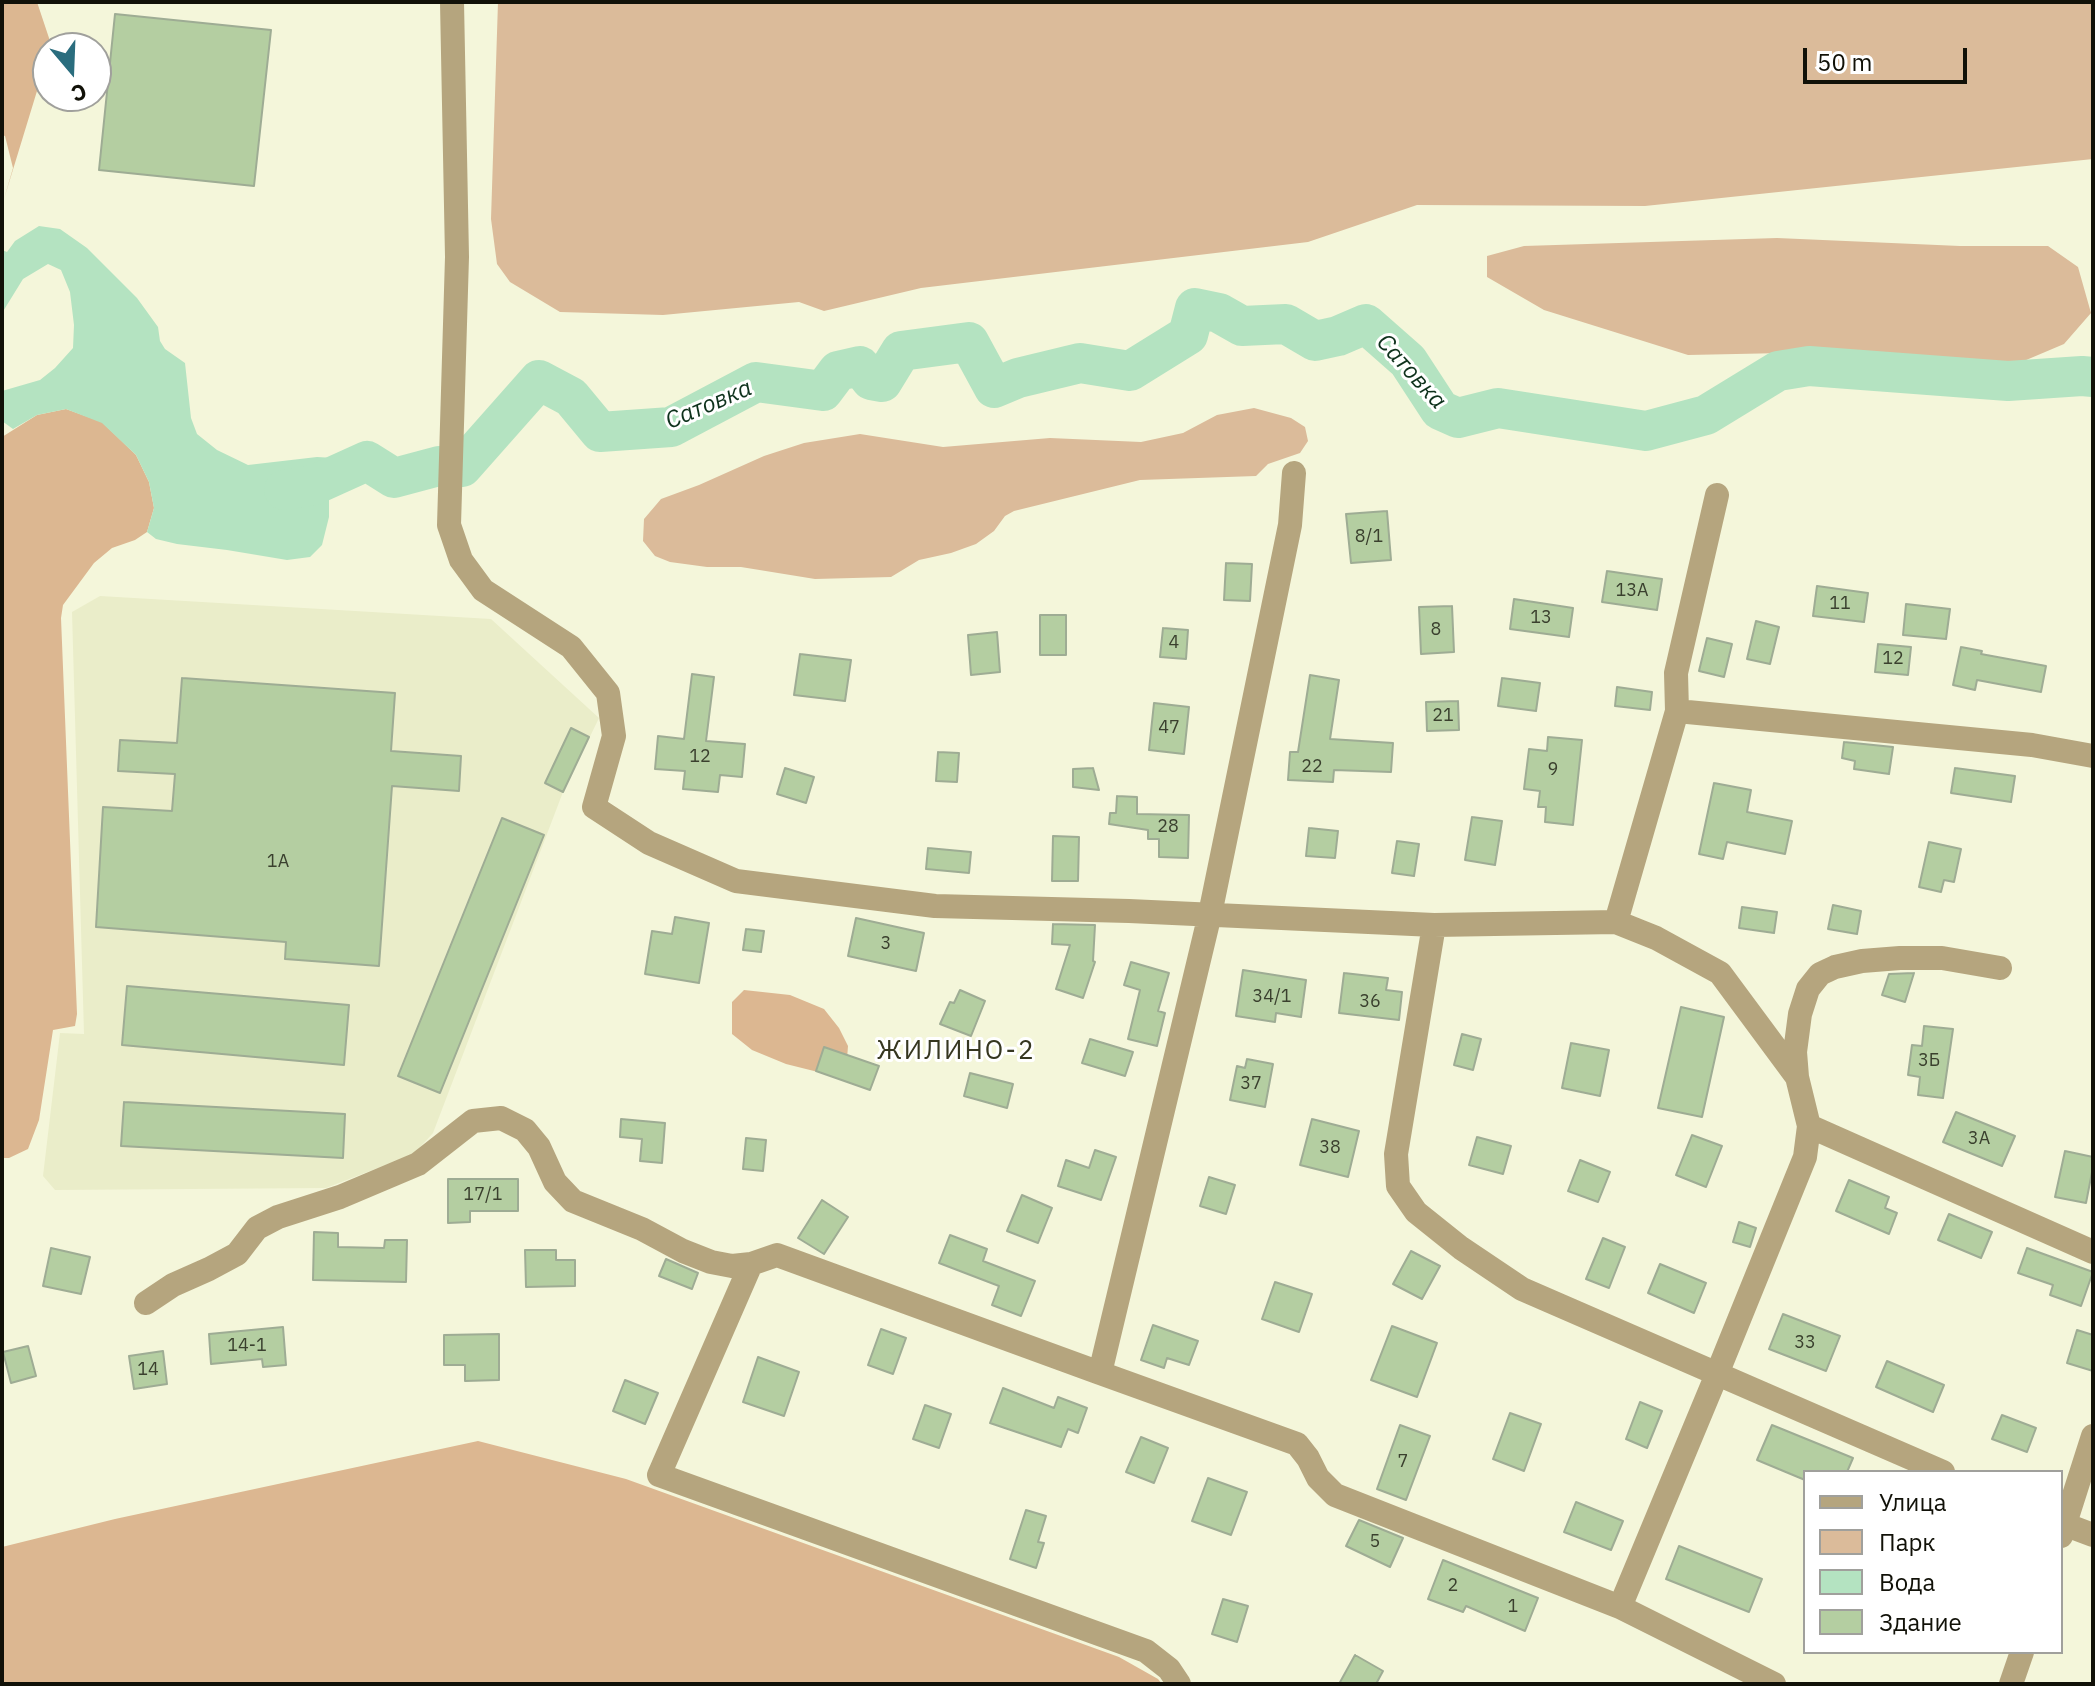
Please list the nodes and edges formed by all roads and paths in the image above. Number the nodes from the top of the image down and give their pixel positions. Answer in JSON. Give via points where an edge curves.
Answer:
{"nodes":[{"id":1,"x":452,"y":2,"type":"edge"},
{"id":2,"x":1294,"y":473,"type":"dead end"},
{"id":3,"x":1717,"y":495,"type":"dead end"},
{"id":4,"x":1677,"y":711,"type":"junction"},
{"id":5,"x":2093,"y":756,"type":"edge"},
{"id":6,"x":1210,"y":914,"type":"junction"},
{"id":7,"x":1616,"y":922,"type":"junction"},
{"id":8,"x":1434,"y":925,"type":"junction"},
{"id":9,"x":2000,"y":968,"type":"dead end"},
{"id":10,"x":1797,"y":1077,"type":"junction"},
{"id":11,"x":1809,"y":1126,"type":"junction"},
{"id":12,"x":2093,"y":1252,"type":"edge"},
{"id":13,"x":751,"y":1264,"type":"junction"},
{"id":14,"x":146,"y":1303,"type":"dead end"},
{"id":15,"x":1100,"y":1373,"type":"junction"},
{"id":16,"x":1717,"y":1374,"type":"junction"},
{"id":17,"x":2093,"y":1436,"type":"edge"},
{"id":18,"x":1938,"y":1470,"type":"edge"},
{"id":19,"x":2063,"y":1525,"type":"edge"},
{"id":20,"x":2063,"y":1528,"type":"edge"},
{"id":21,"x":2093,"y":1535,"type":"edge"},
{"id":22,"x":1620,"y":1607,"type":"junction"},
{"id":23,"x":2021,"y":1654,"type":"edge"},
{"id":24,"x":1179,"y":1684,"type":"edge"},
{"id":25,"x":1774,"y":1684,"type":"edge"},
{"id":26,"x":2011,"y":1684,"type":"edge"}],
"edges":[{"from":1,"to":6,"type":"street","via":[[457,257],[449,525],[461,560],[483,590],[571,647],[608,693],[614,736],[594,807],[649,843],[736,881],[935,906]]},
{"from":2,"to":6,"type":"street","via":[[1290,525]]},
{"from":3,"to":4,"type":"street","via":[[1676,673]]},
{"from":4,"to":5,"type":"street","via":[[2032,745]]},
{"from":4,"to":7,"type":"street"},
{"from":6,"to":8,"type":"street"},
{"from":6,"to":15,"type":"street"},
{"from":7,"to":8,"type":"street"},
{"from":7,"to":10,"type":"street","via":[[1720,973]]},
{"from":8,"to":16,"type":"street","via":[[1396,1154],[1398,1186],[1416,1212],[1522,1289]]},
{"from":9,"to":10,"type":"street","via":[[1942,958],[1900,958],[1862,961],[1820,974],[1808,989],[1800,1014]]},
{"from":10,"to":11,"type":"street"},
{"from":11,"to":12,"type":"street"},
{"from":11,"to":16,"type":"street","via":[[1805,1157]]},
{"from":13,"to":14,"type":"street","via":[[711,1262],[573,1201],[555,1182],[525,1130],[501,1118],[473,1121],[418,1164],[278,1217],[257,1228],[237,1254]]},
{"from":13,"to":15,"type":"street","via":[[777,1255]]},
{"from":13,"to":24,"type":"street","via":[[659,1475],[1146,1651]]},
{"from":15,"to":22,"type":"street","via":[[1297,1444],[1335,1495]]},
{"from":16,"to":18,"type":"street"},
{"from":16,"to":22,"type":"street"},
{"from":17,"to":19,"type":"street"},
{"from":20,"to":21,"type":"street"},
{"from":22,"to":25,"type":"street"},
{"from":23,"to":26,"type":"street"}]}
